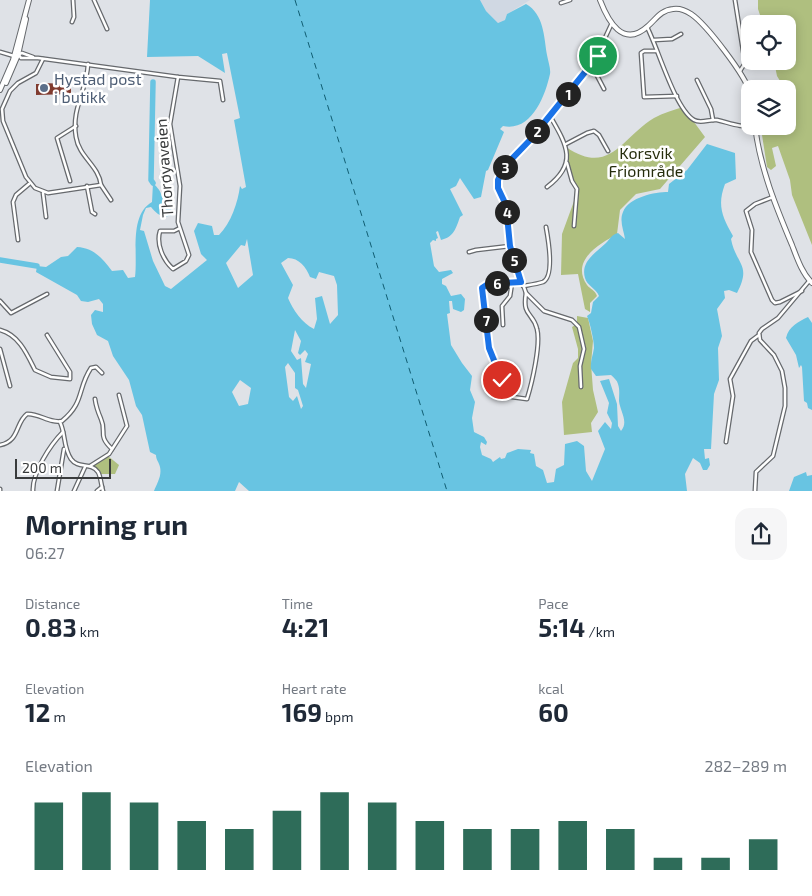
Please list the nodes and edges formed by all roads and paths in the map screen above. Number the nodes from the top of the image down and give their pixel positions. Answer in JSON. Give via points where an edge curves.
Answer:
{"nodes":[{"id":1,"x":29,"y":0,"type":"edge"},
{"id":2,"x":73,"y":0,"type":"edge"},
{"id":3,"x":94,"y":0,"type":"edge"},
{"id":4,"x":570,"y":0,"type":"edge"},
{"id":5,"x":600,"y":0,"type":"edge"},
{"id":6,"x":736,"y":0,"type":"edge"},
{"id":7,"x":561,"y":3,"type":"dead end"},
{"id":8,"x":72,"y":22,"type":"dead end"},
{"id":9,"x":611,"y":25,"type":"junction"},
{"id":10,"x":647,"y":27,"type":"junction"},
{"id":11,"x":107,"y":29,"type":"dead end"},
{"id":12,"x":681,"y":34,"type":"dead end"},
{"id":13,"x":654,"y":40,"type":"junction"},
{"id":14,"x":657,"y":51,"type":"junction"},
{"id":15,"x":0,"y":52,"type":"edge"},
{"id":16,"x":16,"y":55,"type":"junction"},
{"id":17,"x":43,"y":59,"type":"junction"},
{"id":18,"x":88,"y":64,"type":"junction"},
{"id":19,"x":592,"y":66,"type":"junction"},
{"id":20,"x":740,"y":71,"type":"junction"},
{"id":21,"x":178,"y":77,"type":"junction"},
{"id":22,"x":697,"y":80,"type":"dead end"},
{"id":23,"x":746,"y":80,"type":"edge"},
{"id":24,"x":604,"y":89,"type":"dead end"},
{"id":25,"x":0,"y":91,"type":"edge"},
{"id":26,"x":677,"y":96,"type":"junction"},
{"id":27,"x":223,"y":100,"type":"dead end"},
{"id":28,"x":1,"y":115,"type":"edge"},
{"id":29,"x":550,"y":116,"type":"junction"},
{"id":30,"x":712,"y":120,"type":"junction"},
{"id":31,"x":76,"y":126,"type":"junction"},
{"id":32,"x":741,"y":126,"type":"edge"},
{"id":33,"x":757,"y":135,"type":"edge"},
{"id":34,"x":566,"y":144,"type":"junction"},
{"id":35,"x":608,"y":151,"type":"dead end"},
{"id":36,"x":567,"y":163,"type":"junction"},
{"id":37,"x":70,"y":182,"type":"dead end"},
{"id":38,"x":29,"y":184,"type":"junction"},
{"id":39,"x":100,"y":185,"type":"junction"},
{"id":40,"x":88,"y":186,"type":"junction"},
{"id":41,"x":547,"y":187,"type":"dead end"},
{"id":42,"x":43,"y":193,"type":"junction"},
{"id":43,"x":773,"y":197,"type":"junction"},
{"id":44,"x":111,"y":200,"type":"dead end"},
{"id":45,"x":95,"y":214,"type":"dead end"},
{"id":46,"x":46,"y":217,"type":"dead end"},
{"id":47,"x":574,"y":226,"type":"dead end"},
{"id":48,"x":180,"y":228,"type":"junction"},
{"id":49,"x":546,"y":228,"type":"dead end"},
{"id":50,"x":18,"y":240,"type":"dead end"},
{"id":51,"x":510,"y":246,"type":"junction"},
{"id":52,"x":469,"y":252,"type":"dead end"},
{"id":53,"x":811,"y":282,"type":"edge"},
{"id":54,"x":512,"y":283,"type":"junction"},
{"id":55,"x":522,"y":284,"type":"junction"},
{"id":56,"x":802,"y":291,"type":"junction"},
{"id":57,"x":526,"y":293,"type":"junction"},
{"id":58,"x":46,"y":294,"type":"dead end"},
{"id":59,"x":0,"y":301,"type":"edge"},
{"id":60,"x":503,"y":325,"type":"dead end"},
{"id":61,"x":0,"y":330,"type":"edge"},
{"id":62,"x":47,"y":335,"type":"dead end"},
{"id":63,"x":759,"y":335,"type":"junction"},
{"id":64,"x":0,"y":349,"type":"edge"},
{"id":65,"x":102,"y":374,"type":"dead end"},
{"id":66,"x":10,"y":386,"type":"dead end"},
{"id":67,"x":581,"y":387,"type":"dead end"},
{"id":68,"x":119,"y":395,"type":"dead end"},
{"id":69,"x":95,"y":399,"type":"dead end"},
{"id":70,"x":60,"y":422,"type":"junction"},
{"id":71,"x":64,"y":431,"type":"junction"},
{"id":72,"x":726,"y":442,"type":"dead end"},
{"id":73,"x":0,"y":445,"type":"edge"},
{"id":74,"x":64,"y":447,"type":"junction"},
{"id":75,"x":112,"y":449,"type":"junction"},
{"id":76,"x":87,"y":467,"type":"junction"},
{"id":77,"x":102,"y":487,"type":"junction"},
{"id":78,"x":33,"y":491,"type":"edge"},
{"id":79,"x":57,"y":491,"type":"edge"},
{"id":80,"x":74,"y":491,"type":"edge"},
{"id":81,"x":97,"y":491,"type":"edge"},
{"id":82,"x":103,"y":491,"type":"edge"},
{"id":83,"x":754,"y":491,"type":"edge"}],
"edges":[{"from":1,"to":16,"type":"main road"},
{"from":2,"to":8,"type":"street"},
{"from":3,"to":11,"type":"street"},
{"from":4,"to":7,"type":"street"},
{"from":5,"to":9,"type":"main road"},
{"from":6,"to":20,"type":"street","via":[[745,63]]},
{"from":9,"to":10,"type":"main road","via":[[627,34],[638,33]]},
{"from":9,"to":19,"type":"street"},
{"from":10,"to":13,"type":"street"},
{"from":10,"to":20,"type":"main road","via":[[665,10],[687,11],[701,23]]},
{"from":12,"to":13,"type":"street","via":[[672,39]]},
{"from":13,"to":14,"type":"street"},
{"from":14,"to":26,"type":"street"},
{"from":14,"to":26,"type":"street","via":[[641,53],[644,97]]},
{"from":15,"to":16,"type":"street"},
{"from":16,"to":17,"type":"street","via":[[22,53]]},
{"from":16,"to":25,"type":"main road","via":[[12,73]]},
{"from":17,"to":18,"type":"street"},
{"from":17,"to":28,"type":"street","via":[[36,73],[8,93]]},
{"from":18,"to":21,"type":"street"},
{"from":18,"to":31,"type":"street","via":[[76,108]]},
{"from":19,"to":24,"type":"street"},
{"from":19,"to":29,"type":"street"},
{"from":20,"to":23,"type":"main road"},
{"from":21,"to":27,"type":"street","via":[[220,81]]},
{"from":21,"to":48,"type":"street","name":"Thorøyaveien","via":[[170,124],[180,186],[177,218]]},
{"from":22,"to":30,"type":"street","via":[[711,109]]},
{"from":26,"to":30,"type":"street","via":[[693,119],[700,122]]},
{"from":28,"to":38,"type":"street"},
{"from":29,"to":34,"type":"street"},
{"from":29,"to":51,"type":"street","via":[[504,167],[498,180],[506,205]]},
{"from":30,"to":32,"type":"street"},
{"from":31,"to":37,"type":"street","via":[[56,138]]},
{"from":31,"to":39,"type":"street","via":[[77,141],[99,174]]},
{"from":33,"to":43,"type":"main road"},
{"from":34,"to":35,"type":"street","via":[[594,131]]},
{"from":34,"to":36,"type":"street"},
{"from":36,"to":41,"type":"street"},
{"from":36,"to":47,"type":"street","via":[[577,189]]},
{"from":38,"to":42,"type":"street"},
{"from":38,"to":50,"type":"street","via":[[13,202]]},
{"from":39,"to":40,"type":"street"},
{"from":39,"to":44,"type":"street"},
{"from":40,"to":42,"type":"street"},
{"from":40,"to":45,"type":"street"},
{"from":42,"to":46,"type":"street"},
{"from":43,"to":53,"type":"main road","via":[[794,251]]},
{"from":43,"to":56,"type":"street","via":[[747,208],[745,212],[752,230],[751,252],[772,300],[780,302]]},
{"from":48,"to":48,"type":"street","name":"Thorøyaveien","via":[[189,255],[186,261],[173,269],[164,256],[159,234],[160,231]]},
{"from":49,"to":55,"type":"street","via":[[549,245],[547,277],[543,282]]},
{"from":51,"to":52,"type":"street"},
{"from":51,"to":55,"type":"street"},
{"from":53,"to":56,"type":"street"},
{"from":54,"to":55,"type":"street"},
{"from":54,"to":57,"type":"street","via":[[484,285],[482,293],[489,348],[512,397],[527,399],[538,337],[536,325],[525,311]]},
{"from":54,"to":60,"type":"street","via":[[510,296],[502,306]]},
{"from":55,"to":57,"type":"street"},
{"from":56,"to":63,"type":"street"},
{"from":57,"to":67,"type":"street","via":[[544,311],[577,324],[584,349],[580,366]]},
{"from":58,"to":59,"type":"street","via":[[11,313]]},
{"from":61,"to":62,"type":"street","via":[[10,334],[24,349],[35,370],[51,377],[70,379],[70,372]]},
{"from":63,"to":72,"type":"street","via":[[751,341],[730,379],[733,398]]},
{"from":63,"to":83,"type":"street","via":[[782,371],[785,406],[773,456],[756,472]]},
{"from":64,"to":66,"type":"street"},
{"from":65,"to":70,"type":"street","via":[[96,367],[91,368],[79,403]]},
{"from":68,"to":75,"type":"street","via":[[127,426]]},
{"from":69,"to":75,"type":"street","via":[[102,435]]},
{"from":70,"to":71,"type":"street"},
{"from":70,"to":73,"type":"street","via":[[27,414],[15,436]]},
{"from":71,"to":74,"type":"street"},
{"from":71,"to":78,"type":"street","via":[[48,449]]},
{"from":74,"to":76,"type":"street","via":[[76,464]]},
{"from":74,"to":79,"type":"street"},
{"from":75,"to":76,"type":"street","via":[[105,458]]},
{"from":76,"to":77,"type":"street","via":[[97,472]]},
{"from":76,"to":80,"type":"street"},
{"from":77,"to":81,"type":"street"},
{"from":77,"to":82,"type":"street"}]}
